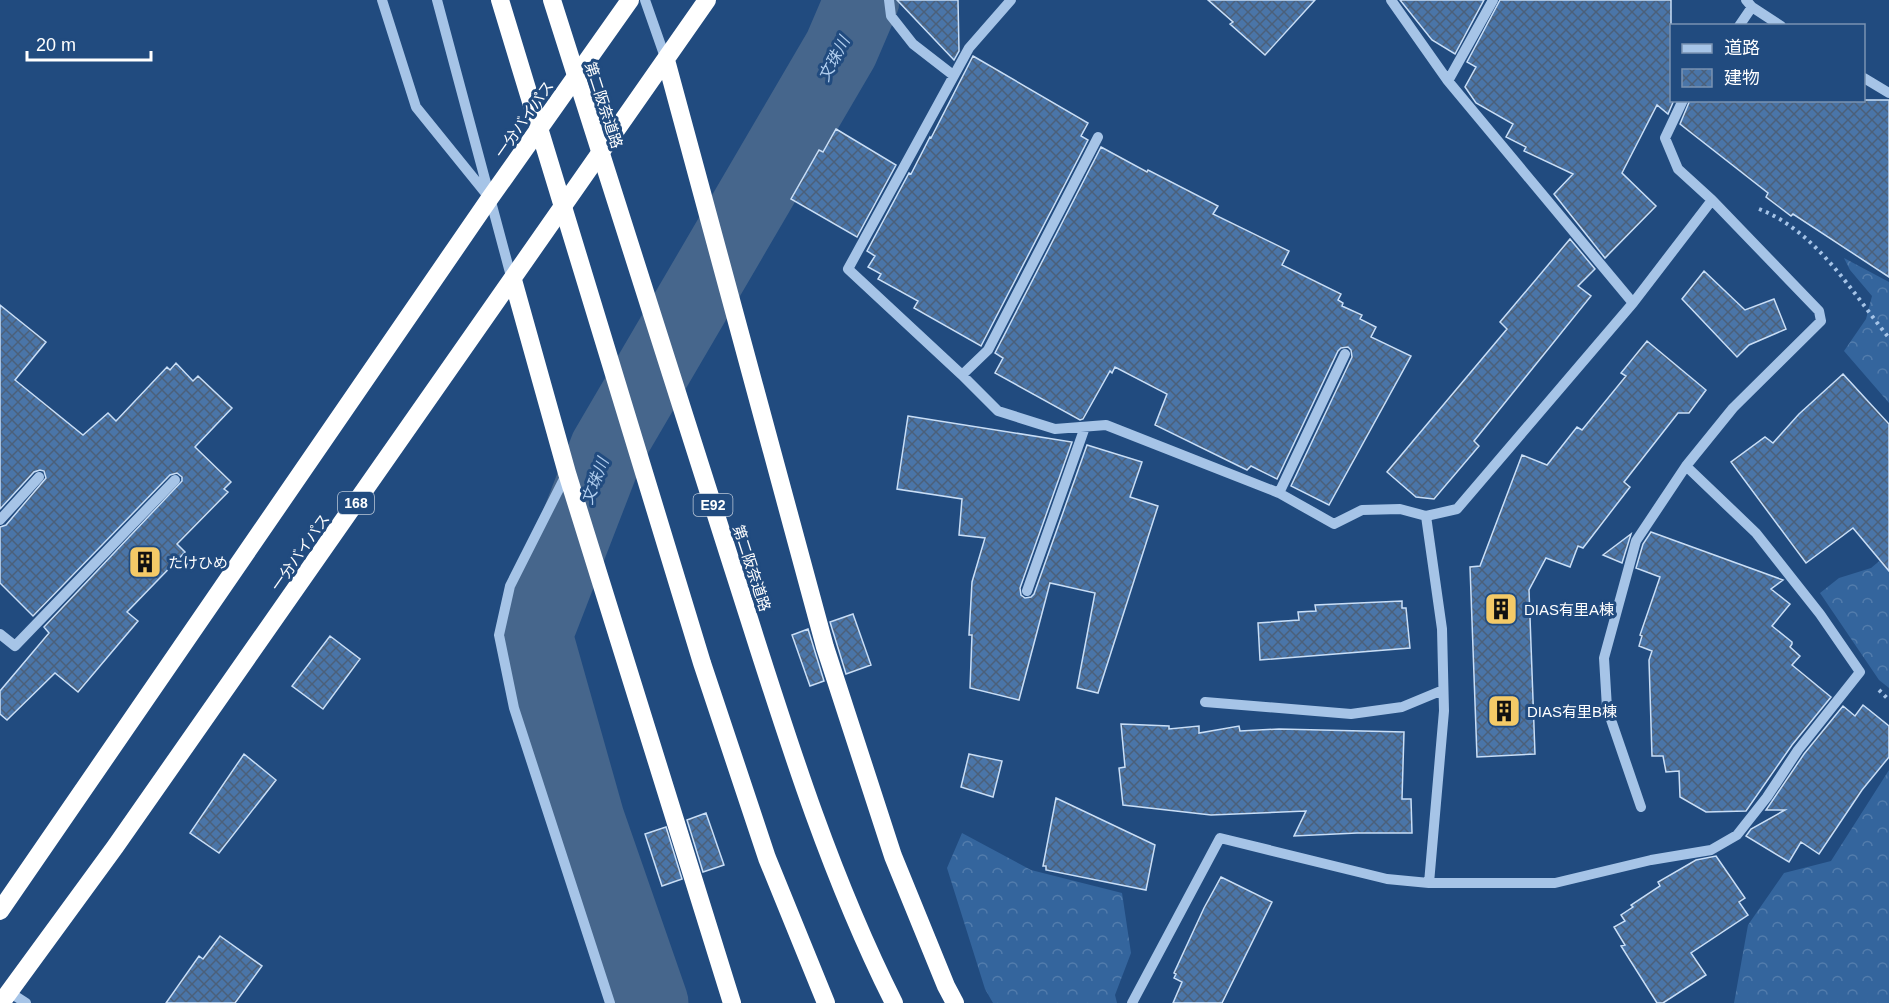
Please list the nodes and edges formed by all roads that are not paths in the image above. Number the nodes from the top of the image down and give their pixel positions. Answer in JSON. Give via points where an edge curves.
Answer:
{"nodes":[{"id":1,"x":382,"y":0,"type":"edge"},
{"id":2,"x":437,"y":0,"type":"edge"},
{"id":3,"x":500,"y":0,"type":"edge"},
{"id":4,"x":552,"y":0,"type":"edge"},
{"id":5,"x":630,"y":0,"type":"edge"},
{"id":6,"x":645,"y":0,"type":"edge"},
{"id":7,"x":707,"y":0,"type":"edge"},
{"id":8,"x":889,"y":0,"type":"edge"},
{"id":9,"x":1011,"y":0,"type":"edge"},
{"id":10,"x":1391,"y":0,"type":"edge"},
{"id":11,"x":1493,"y":0,"type":"edge"},
{"id":12,"x":1749,"y":3,"type":"edge"},
{"id":13,"x":1740,"y":24,"type":"edge"},
{"id":14,"x":1777,"y":24,"type":"edge"},
{"id":15,"x":666,"y":60,"type":"junction"},
{"id":16,"x":953,"y":75,"type":"junction"},
{"id":17,"x":1865,"y":79,"type":"edge"},
{"id":18,"x":1448,"y":81,"type":"junction"},
{"id":19,"x":1889,"y":93,"type":"edge"},
{"id":20,"x":1682,"y":102,"type":"edge"},
{"id":21,"x":1098,"y":137,"type":"dead end"},
{"id":22,"x":490,"y":198,"type":"junction"},
{"id":23,"x":1712,"y":200,"type":"junction"},
{"id":24,"x":513,"y":280,"type":"junction"},
{"id":25,"x":1633,"y":303,"type":"junction"},
{"id":26,"x":1345,"y":354,"type":"dead end"},
{"id":27,"x":962,"y":375,"type":"junction"},
{"id":28,"x":1085,"y":427,"type":"junction"},
{"id":29,"x":1686,"y":466,"type":"junction"},
{"id":30,"x":567,"y":473,"type":"junction"},
{"id":31,"x":39,"y":477,"type":"dead end"},
{"id":32,"x":175,"y":480,"type":"dead end"},
{"id":33,"x":1279,"y":493,"type":"junction"},
{"id":34,"x":1426,"y":516,"type":"junction"},
{"id":35,"x":0,"y":520,"type":"edge"},
{"id":36,"x":1027,"y":591,"type":"dead end"},
{"id":37,"x":0,"y":634,"type":"edge"},
{"id":38,"x":1443,"y":690,"type":"junction"},
{"id":39,"x":1206,"y":702,"type":"dead end"},
{"id":40,"x":1641,"y":807,"type":"dead end"},
{"id":41,"x":1429,"y":883,"type":"junction"},
{"id":42,"x":0,"y":911,"type":"edge"},
{"id":43,"x":5,"y":997,"type":"edge"},
{"id":44,"x":26,"y":1003,"type":"edge"},
{"id":45,"x":610,"y":1003,"type":"edge"},
{"id":46,"x":732,"y":1003,"type":"edge"},
{"id":47,"x":826,"y":1003,"type":"edge"},
{"id":48,"x":894,"y":1003,"type":"edge"},
{"id":49,"x":955,"y":1003,"type":"edge"},
{"id":50,"x":1132,"y":1003,"type":"edge"}],
"edges":[{"from":1,"to":22,"type":"street","via":[[416,107]]},
{"from":2,"to":22,"type":"street"},
{"from":3,"to":47,"type":"highway","bridge":true,"via":[[702,663],[767,858]]},
{"from":4,"to":48,"type":"highway","name":"第二阪奈道路","number":"E92","bridge":true,"via":[[824,841]]},
{"from":5,"to":22,"type":"highway","name":"一分バイパス"},
{"from":6,"to":15,"type":"street"},
{"from":7,"to":15,"type":"highway","name":"一分バイパス","number":"168"},
{"from":8,"to":16,"type":"street","via":[[891,16],[913,44]]},
{"from":9,"to":16,"type":"street","via":[[969,48]]},
{"from":10,"to":18,"type":"street"},
{"from":11,"to":18,"type":"street"},
{"from":12,"to":13,"type":"street"},
{"from":12,"to":14,"type":"street"},
{"from":15,"to":24,"type":"highway","name":"一分バイパス","number":"168"},
{"from":15,"to":49,"type":"highway","via":[[825,647],[893,856]]},
{"from":16,"to":27,"type":"street","via":[[848,269]]},
{"from":17,"to":19,"type":"street"},
{"from":18,"to":25,"type":"street"},
{"from":20,"to":23,"type":"street","via":[[1665,138],[1678,169]]},
{"from":21,"to":27,"type":"street","via":[[988,350]]},
{"from":22,"to":24,"type":"street"},
{"from":22,"to":42,"type":"highway","name":"一分バイパス"},
{"from":23,"to":25,"type":"street"},
{"from":23,"to":29,"type":"street","via":[[1819,311],[1821,321],[1733,408]]},
{"from":24,"to":30,"type":"highway"},
{"from":24,"to":43,"type":"highway","name":"一分バイパス","number":"168","via":[[115,847]]},
{"from":25,"to":34,"type":"street","via":[[1457,509]]},
{"from":26,"to":33,"type":"street"},
{"from":27,"to":28,"type":"street","via":[[998,411],[1055,429]]},
{"from":28,"to":33,"type":"street","via":[[1106,425]]},
{"from":28,"to":36,"type":"street"},
{"from":29,"to":40,"type":"street","via":[[1636,541],[1604,658],[1607,708]]},
{"from":29,"to":41,"type":"street","via":[[1756,533],[1860,672],[1737,835],[1711,850],[1555,883]]},
{"from":30,"to":45,"type":"street","via":[[510,586],[499,635],[514,708]]},
{"from":30,"to":46,"type":"highway"},
{"from":31,"to":35,"type":"street"},
{"from":32,"to":37,"type":"street","via":[[15,646]]},
{"from":33,"to":34,"type":"street","via":[[1334,524],[1362,510],[1400,509]]},
{"from":34,"to":38,"type":"street","via":[[1442,629]]},
{"from":38,"to":39,"type":"street","via":[[1401,707],[1351,714]]},
{"from":38,"to":41,"type":"street"},
{"from":41,"to":50,"type":"street","via":[[1387,879],[1220,838]]},
{"from":43,"to":44,"type":"street"}]}
